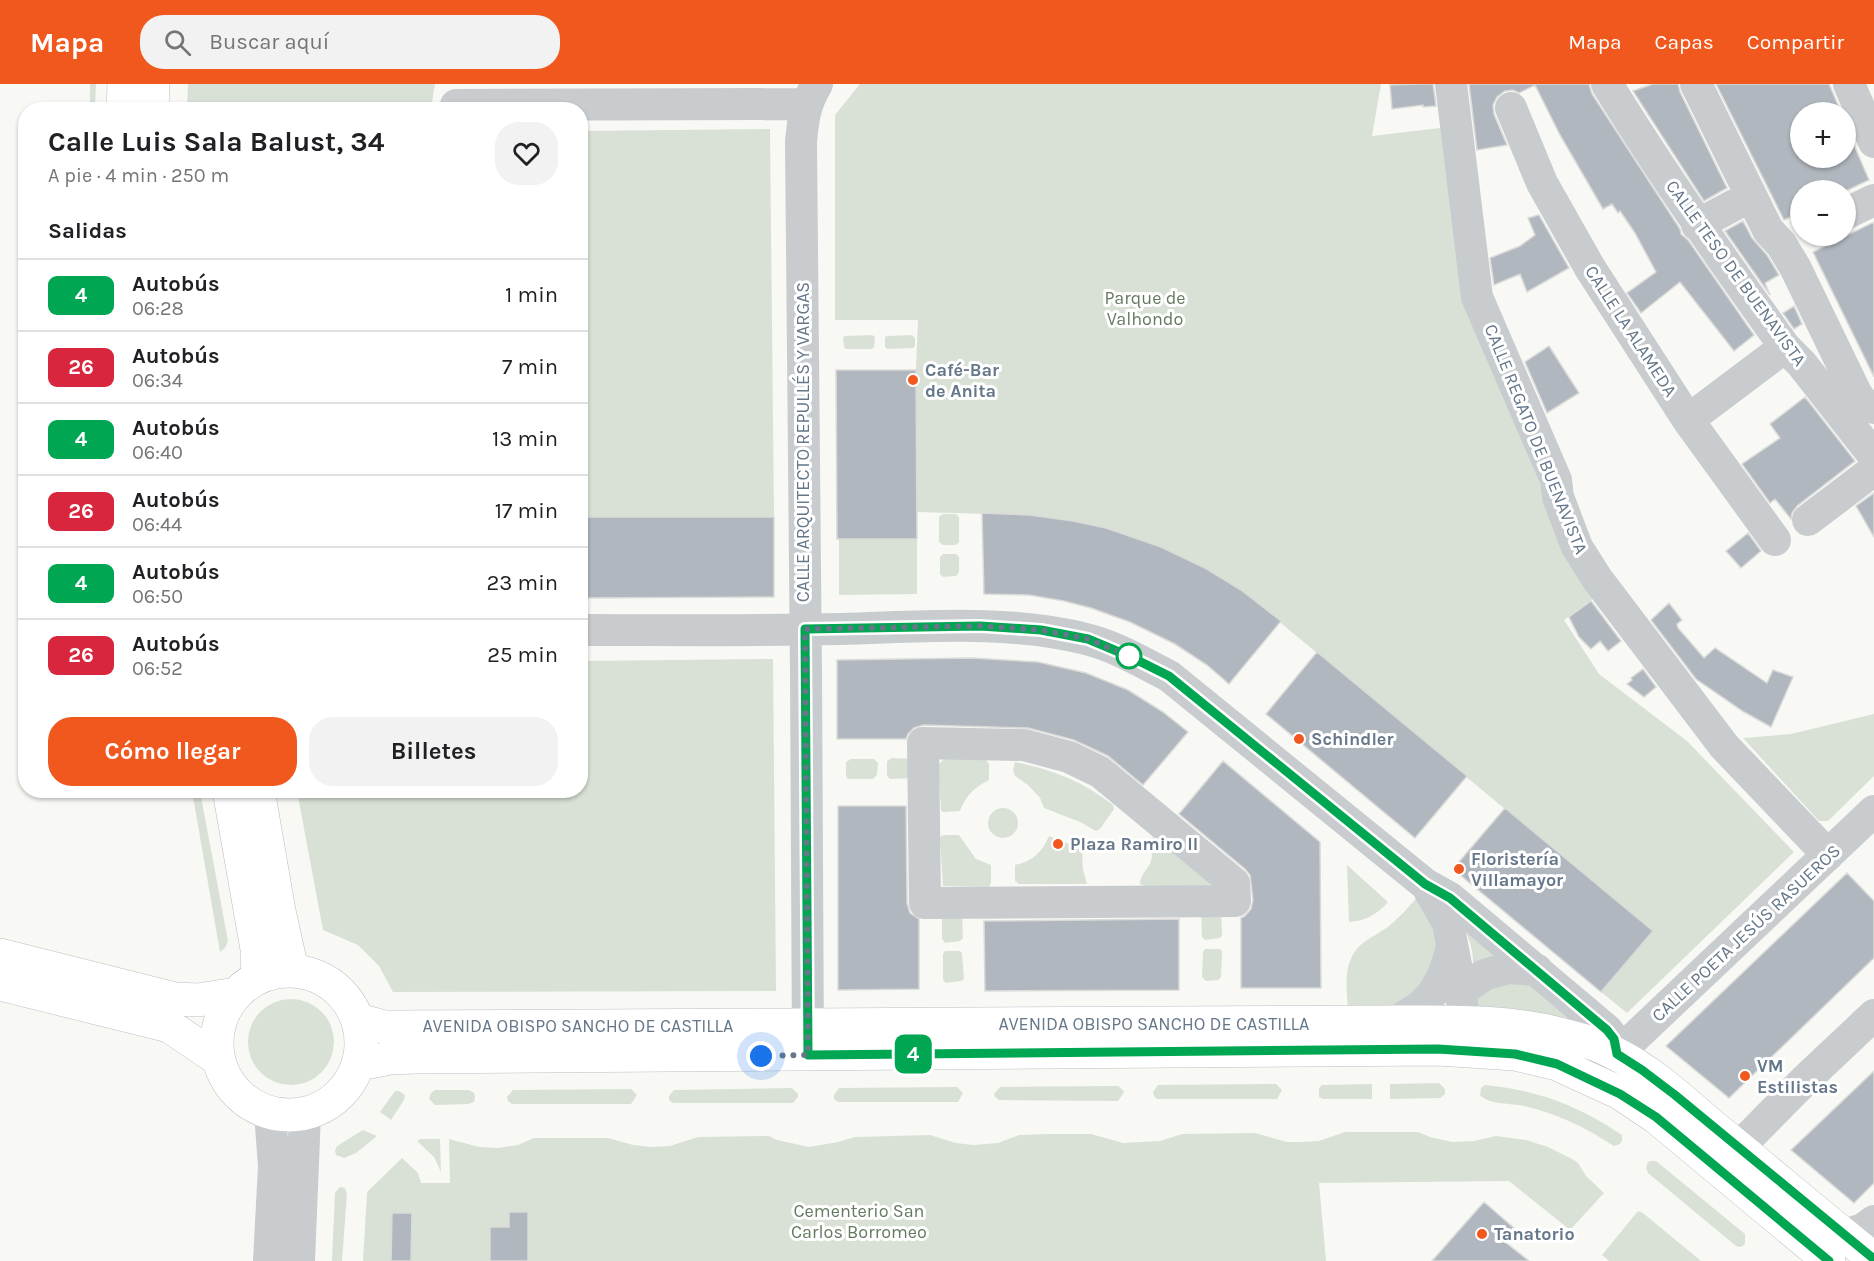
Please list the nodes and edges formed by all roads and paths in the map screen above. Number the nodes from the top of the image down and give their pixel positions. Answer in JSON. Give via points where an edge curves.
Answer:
{"nodes":[{"id":1,"x":124,"y":84,"type":"edge"},
{"id":2,"x":153,"y":84,"type":"edge"},
{"id":3,"x":1451,"y":84,"type":"edge"},
{"id":4,"x":1696,"y":84,"type":"edge"},
{"id":5,"x":1849,"y":84,"type":"edge"},
{"id":6,"x":1615,"y":86,"type":"edge"},
{"id":7,"x":812,"y":94,"type":"edge"},
{"id":8,"x":457,"y":100,"type":"edge"},
{"id":9,"x":123,"y":102,"type":"edge"},
{"id":10,"x":152,"y":102,"type":"edge"},
{"id":11,"x":1511,"y":108,"type":"dead end"},
{"id":12,"x":1874,"y":142,"type":"edge"},
{"id":13,"x":1751,"y":196,"type":"junction"},
{"id":14,"x":1874,"y":200,"type":"edge"},
{"id":15,"x":1856,"y":209,"type":"edge"},
{"id":16,"x":1697,"y":225,"type":"junction"},
{"id":17,"x":1790,"y":240,"type":"edge"},
{"id":18,"x":1791,"y":246,"type":"edge"},
{"id":19,"x":1832,"y":345,"type":"junction"},
{"id":20,"x":1793,"y":355,"type":"junction"},
{"id":21,"x":1868,"y":405,"type":"edge"},
{"id":22,"x":1688,"y":420,"type":"junction"},
{"id":23,"x":1870,"y":456,"type":"edge"},
{"id":24,"x":1808,"y":520,"type":"dead end"},
{"id":25,"x":1775,"y":540,"type":"dead end"},
{"id":26,"x":805,"y":629,"type":"junction"},
{"id":27,"x":588,"y":630,"type":"edge"},
{"id":28,"x":923,"y":749,"type":"joint"},
{"id":29,"x":229,"y":798,"type":"edge"},
{"id":30,"x":259,"y":798,"type":"edge"},
{"id":31,"x":1874,"y":811,"type":"edge"},
{"id":32,"x":1828,"y":855,"type":"junction"},
{"id":33,"x":1425,"y":884,"type":"junction"},
{"id":34,"x":1453,"y":943,"type":"junction"},
{"id":35,"x":0,"y":955,"type":"edge"},
{"id":36,"x":292,"y":970,"type":"junction"},
{"id":37,"x":1537,"y":970,"type":"junction"},
{"id":38,"x":0,"y":984,"type":"edge"},
{"id":39,"x":247,"y":986,"type":"junction"},
{"id":40,"x":1874,"y":1015,"type":"edge"},
{"id":41,"x":358,"y":1020,"type":"junction"},
{"id":42,"x":1467,"y":1021,"type":"junction"},
{"id":43,"x":1395,"y":1022,"type":"junction"},
{"id":44,"x":807,"y":1041,"type":"junction"},
{"id":45,"x":1617,"y":1054,"type":"junction"},
{"id":46,"x":218,"y":1059,"type":"junction"},
{"id":47,"x":359,"y":1064,"type":"junction"},
{"id":48,"x":270,"y":1113,"type":"junction"},
{"id":49,"x":305,"y":1114,"type":"junction"},
{"id":50,"x":1739,"y":1147,"type":"junction"},
{"id":51,"x":1874,"y":1221,"type":"edge"},
{"id":52,"x":1836,"y":1248,"type":"edge"},
{"id":53,"x":1874,"y":1259,"type":"edge"},
{"id":54,"x":269,"y":1261,"type":"edge"},
{"id":55,"x":299,"y":1261,"type":"edge"}],
"edges":[{"from":1,"to":9,"type":"main road"},
{"from":2,"to":10,"type":"main road"},
{"from":3,"to":32,"type":"street","name":"CALLE REGATO DE BUENAVISTA","via":[[1478,297],[1556,480],[1576,547],[1724,746]]},
{"from":4,"to":13,"type":"street"},
{"from":5,"to":12,"type":"street"},
{"from":6,"to":16,"type":"street","name":"CALLE TESO DE BUENAVISTA","via":[[1650,154]]},
{"from":7,"to":8,"type":"street"},
{"from":7,"to":26,"type":"street","name":"CALLE ARQUITECTO REPULLÉS Y VARGAS","via":[[802,120],[801,142]]},
{"from":11,"to":22,"type":"street","name":"CALLE LA ALAMEDA","via":[[1542,183],[1590,268]]},
{"from":13,"to":16,"type":"street"},
{"from":13,"to":17,"type":"street","via":[[1768,230]]},
{"from":14,"to":15,"type":"street"},
{"from":16,"to":20,"type":"street","name":"CALLE TESO DE BUENAVISTA"},
{"from":18,"to":19,"type":"street","via":[[1795,267]]},
{"from":19,"to":20,"type":"street"},
{"from":19,"to":21,"type":"street","via":[[1856,393]]},
{"from":20,"to":22,"type":"street"},
{"from":20,"to":23,"type":"street","name":"CALLE TESO DE BUENAVISTA"},
{"from":22,"to":25,"type":"street","name":"CALLE LA ALAMEDA"},
{"from":23,"to":24,"type":"street"},
{"from":26,"to":27,"type":"street"},
{"from":26,"to":33,"type":"street","via":[[980,626],[1041,630],[1088,639],[1169,676]]},
{"from":26,"to":44,"type":"street","name":"CALLE ARQUITECTO REPULLÉS Y VARGAS"},
{"from":28,"to":28,"type":"street","via":[[923,743],[1024,745],[1090,767],[1234,883],[1235,901],[926,903]]},
{"from":29,"to":39,"type":"main road","via":[[257,949]]},
{"from":30,"to":36,"type":"main road"},
{"from":31,"to":32,"type":"street","name":"CALLE POETA JESÚS RASUEROS"},
{"from":32,"to":45,"type":"street","name":"CALLE POETA JESÚS RASUEROS"},
{"from":33,"to":34,"type":"street","via":[[1448,924]]},
{"from":33,"to":37,"type":"street","via":[[1450,898]]},
{"from":34,"to":42,"type":"street"},
{"from":34,"to":43,"type":"street","via":[[1440,982],[1425,1002]]},
{"from":35,"to":39,"type":"main road","via":[[175,999],[198,1000]]},
{"from":36,"to":39,"type":"main road","via":[[274,972]]},
{"from":36,"to":41,"type":"main road","via":[[314,974],[333,984],[348,1000]]},
{"from":37,"to":42,"type":"street","via":[[1508,968],[1484,975]]},
{"from":37,"to":45,"type":"street","via":[[1607,1030]]},
{"from":38,"to":46,"type":"main road","via":[[169,1026]]},
{"from":39,"to":46,"type":"main road","via":[[225,1008],[219,1024]]},
{"from":40,"to":50,"type":"street"},
{"from":41,"to":44,"type":"main road","name":"AVENIDA OBISPO SANCHO DE CASTILLA","via":[[384,1027]]},
{"from":41,"to":47,"type":"main road","via":[[362,1042]]},
{"from":42,"to":43,"type":"main road","name":"AVENIDA OBISPO SANCHO DE CASTILLA"},
{"from":42,"to":44,"type":"main road","name":"AVENIDA OBISPO SANCHO DE CASTILLA","via":[[1438,1049]]},
{"from":42,"to":45,"type":"main road","name":"AVENIDA OBISPO SANCHO DE CASTILLA","via":[[1524,1026]]},
{"from":42,"to":52,"type":"main road","name":"AVENIDA OBISPO SANCHO DE CASTILLA","via":[[1515,1054],[1557,1064],[1620,1094]]},
{"from":43,"to":44,"type":"main road","name":"AVENIDA OBISPO SANCHO DE CASTILLA"},
{"from":44,"to":47,"type":"main road","name":"AVENIDA OBISPO SANCHO DE CASTILLA","via":[[390,1058]]},
{"from":45,"to":50,"type":"main road","name":"AVENIDA OBISPO SANCHO DE CASTILLA"},
{"from":46,"to":48,"type":"main road","via":[[237,1092]]},
{"from":47,"to":49,"type":"main road","via":[[338,1097]]},
{"from":48,"to":49,"type":"main road"},
{"from":48,"to":54,"type":"street","via":[[274,1166]]},
{"from":49,"to":55,"type":"street"},
{"from":50,"to":52,"type":"main road","name":"AVENIDA OBISPO SANCHO DE CASTILLA"},
{"from":51,"to":52,"type":"street"},
{"from":52,"to":53,"type":"main road","name":"AVENIDA OBISPO SANCHO DE CASTILLA"}]}
